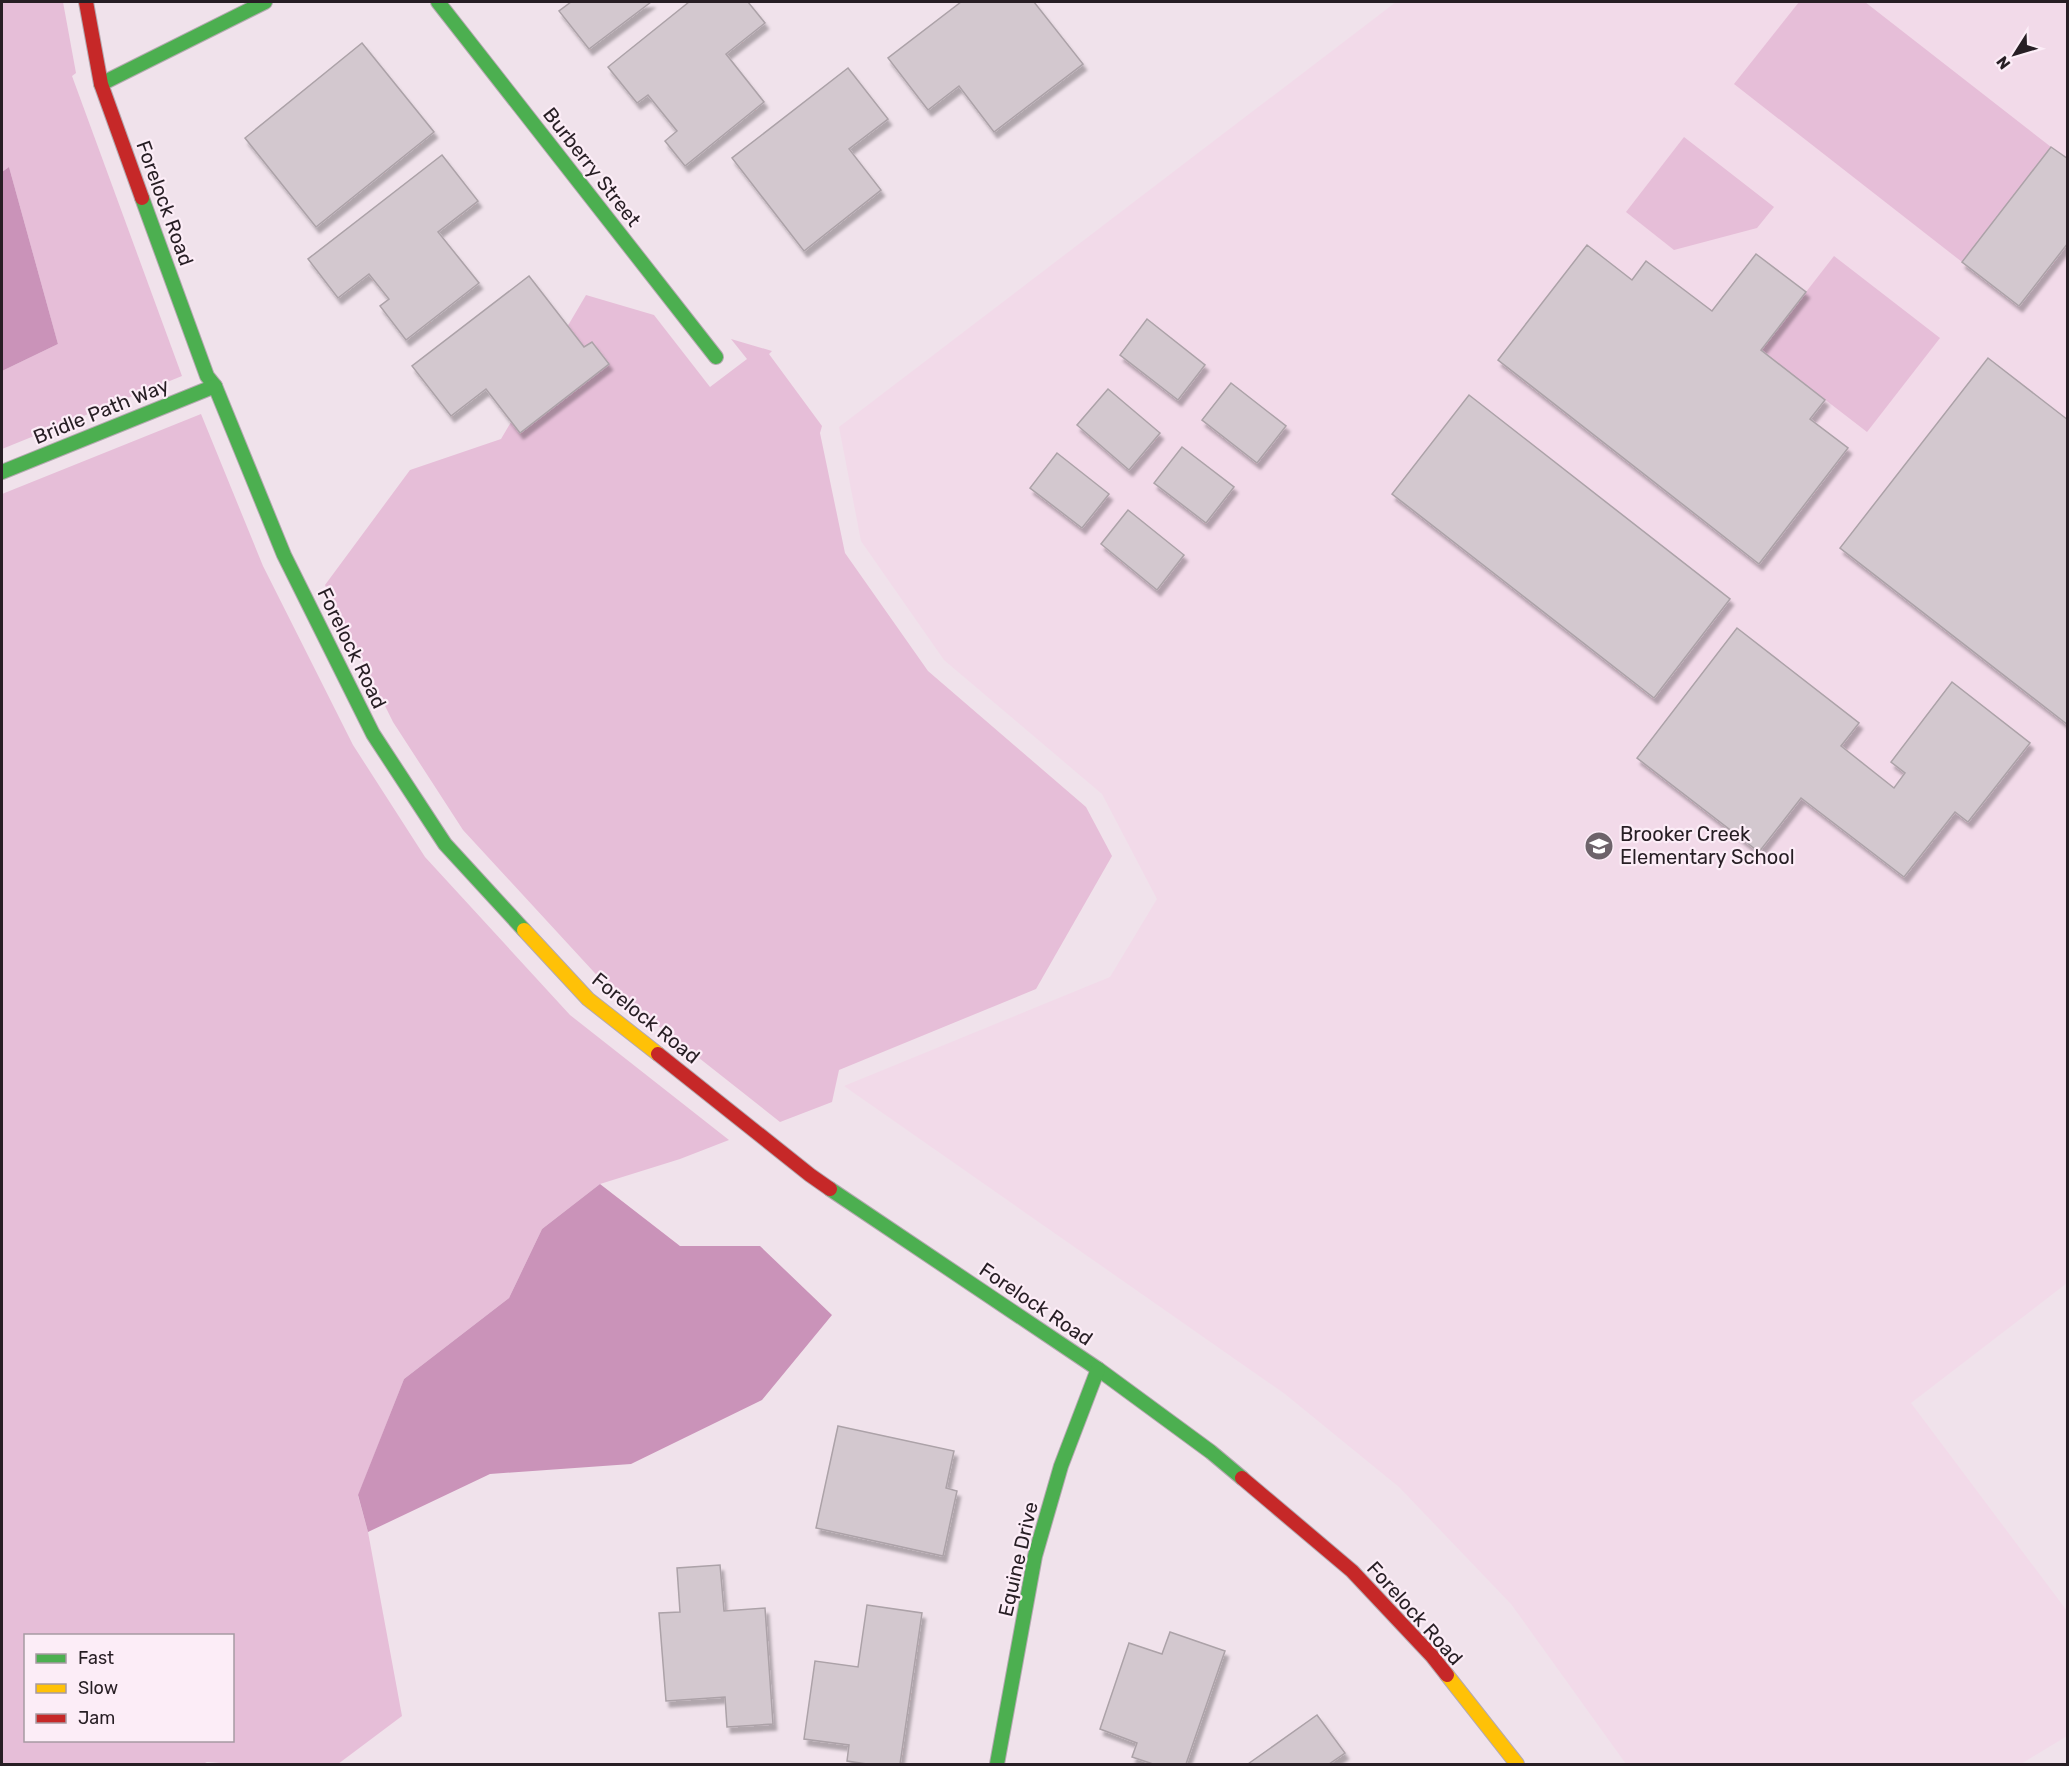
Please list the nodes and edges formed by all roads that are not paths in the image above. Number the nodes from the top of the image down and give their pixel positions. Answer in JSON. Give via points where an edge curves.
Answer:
{"nodes":[{"id":1,"x":86,"y":2,"type":"edge"},
{"id":2,"x":265,"y":2,"type":"edge"},
{"id":3,"x":438,"y":2,"type":"edge"},
{"id":4,"x":101,"y":84,"type":"junction"},
{"id":5,"x":716,"y":357,"type":"dead end"},
{"id":6,"x":215,"y":386,"type":"junction"},
{"id":7,"x":2,"y":472,"type":"edge"},
{"id":8,"x":1098,"y":1369,"type":"junction"},
{"id":9,"x":997,"y":1764,"type":"edge"},
{"id":10,"x":1517,"y":1764,"type":"edge"}],
"edges":[{"from":1,"to":4,"type":"street","name":"Forelock Road"},
{"from":2,"to":4,"type":"street"},
{"from":3,"to":5,"type":"street","name":"Burberry Street"},
{"from":4,"to":6,"type":"street","name":"Forelock Road","via":[[207,376]]},
{"from":6,"to":7,"type":"street","name":"Bridle Path Way"},
{"from":6,"to":8,"type":"street","name":"Forelock Road","via":[[284,555],[373,734],[445,844],[588,999],[810,1175]]},
{"from":8,"to":9,"type":"street","name":"Equine Drive","via":[[1061,1466],[1035,1556]]},
{"from":8,"to":10,"type":"street","name":"Forelock Road","via":[[1211,1452],[1352,1571],[1431,1656]]}]}
